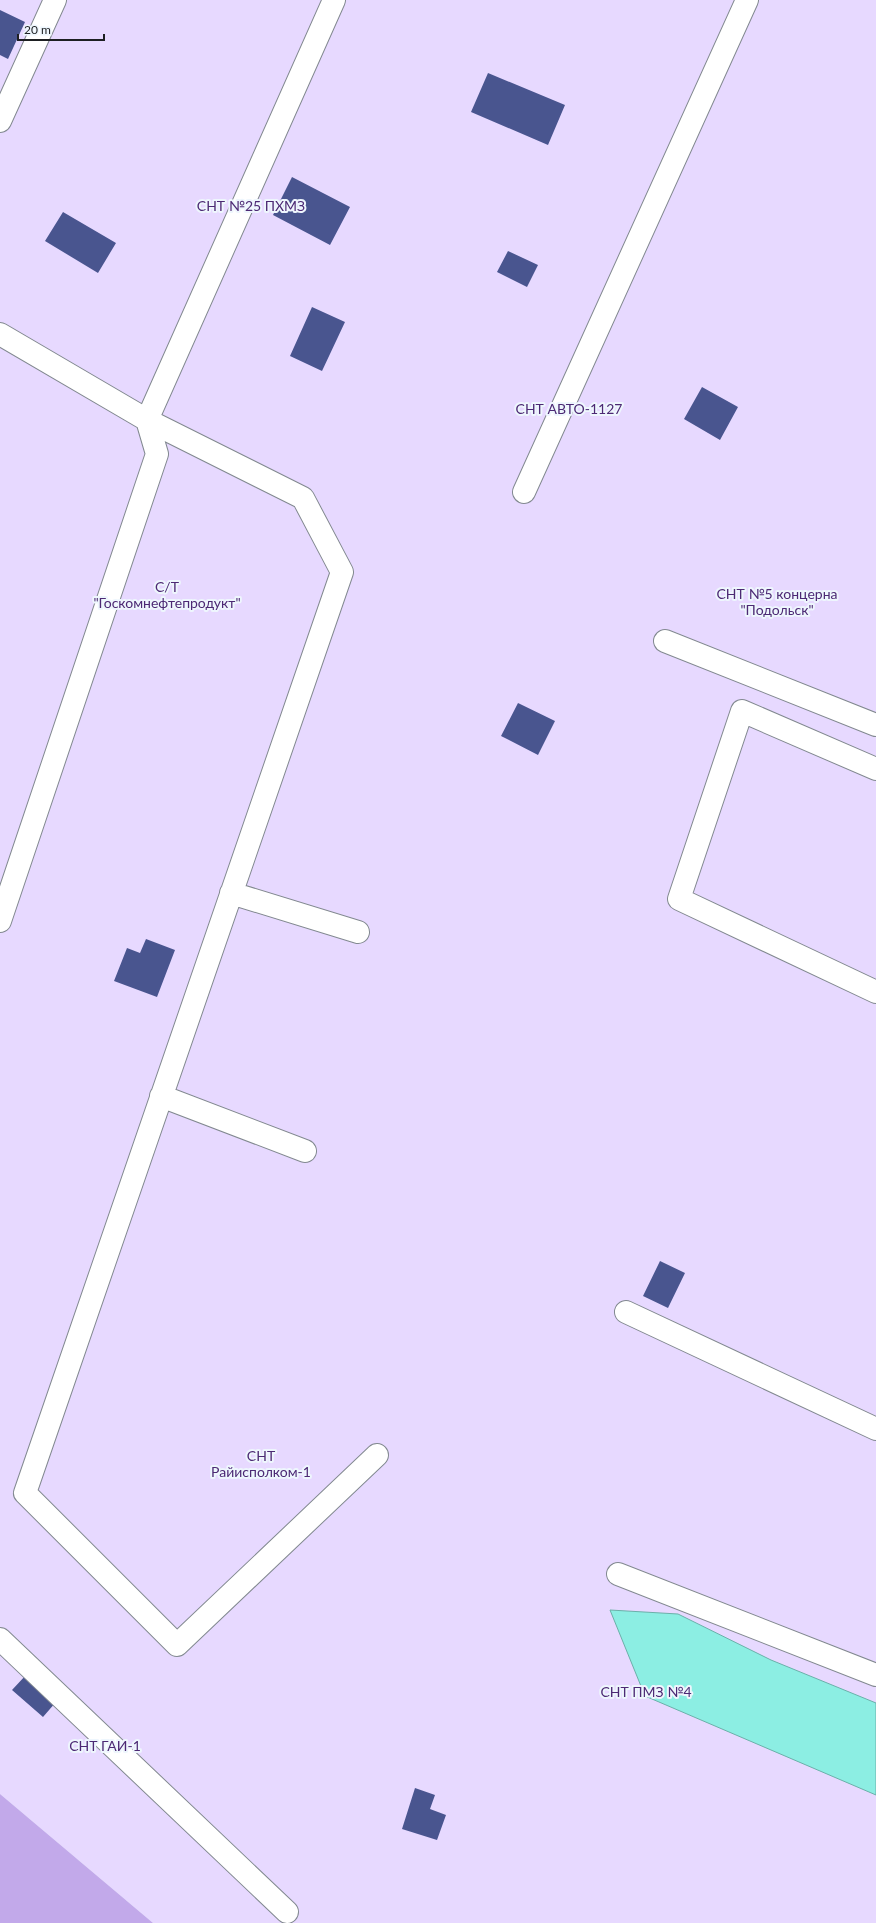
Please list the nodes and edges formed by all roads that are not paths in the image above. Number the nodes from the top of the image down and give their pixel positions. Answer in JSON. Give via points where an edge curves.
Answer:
{"nodes":[{"id":1,"x":55,"y":0,"type":"edge"},
{"id":2,"x":334,"y":0,"type":"edge"},
{"id":3,"x":747,"y":0,"type":"edge"},
{"id":4,"x":0,"y":121,"type":"edge"},
{"id":5,"x":0,"y":334,"type":"edge"},
{"id":6,"x":147,"y":420,"type":"junction"},
{"id":7,"x":524,"y":492,"type":"dead end"},
{"id":8,"x":665,"y":641,"type":"dead end"},
{"id":9,"x":876,"y":725,"type":"edge"},
{"id":10,"x":876,"y":769,"type":"edge"},
{"id":11,"x":231,"y":893,"type":"junction"},
{"id":12,"x":0,"y":921,"type":"edge"},
{"id":13,"x":358,"y":932,"type":"dead end"},
{"id":14,"x":876,"y":992,"type":"edge"},
{"id":15,"x":161,"y":1096,"type":"junction"},
{"id":16,"x":305,"y":1150,"type":"dead end"},
{"id":17,"x":626,"y":1312,"type":"dead end"},
{"id":18,"x":876,"y":1430,"type":"edge"},
{"id":19,"x":376,"y":1455,"type":"dead end"},
{"id":20,"x":618,"y":1574,"type":"dead end"},
{"id":21,"x":0,"y":1639,"type":"edge"},
{"id":22,"x":876,"y":1675,"type":"edge"},
{"id":23,"x":287,"y":1912,"type":"dead end"}],
"edges":[{"from":1,"to":4,"type":"lane"},
{"from":2,"to":6,"type":"lane"},
{"from":3,"to":7,"type":"lane"},
{"from":5,"to":6,"type":"lane"},
{"from":6,"to":11,"type":"lane","via":[[303,498],[342,572]]},
{"from":6,"to":12,"type":"lane","via":[[157,454]]},
{"from":8,"to":9,"type":"lane"},
{"from":10,"to":14,"type":"lane","via":[[742,711],[679,899]]},
{"from":11,"to":13,"type":"lane"},
{"from":11,"to":15,"type":"lane"},
{"from":15,"to":16,"type":"lane"},
{"from":15,"to":19,"type":"lane","via":[[24,1493],[177,1645]]},
{"from":17,"to":18,"type":"lane"},
{"from":20,"to":22,"type":"lane"},
{"from":21,"to":23,"type":"lane"}]}
